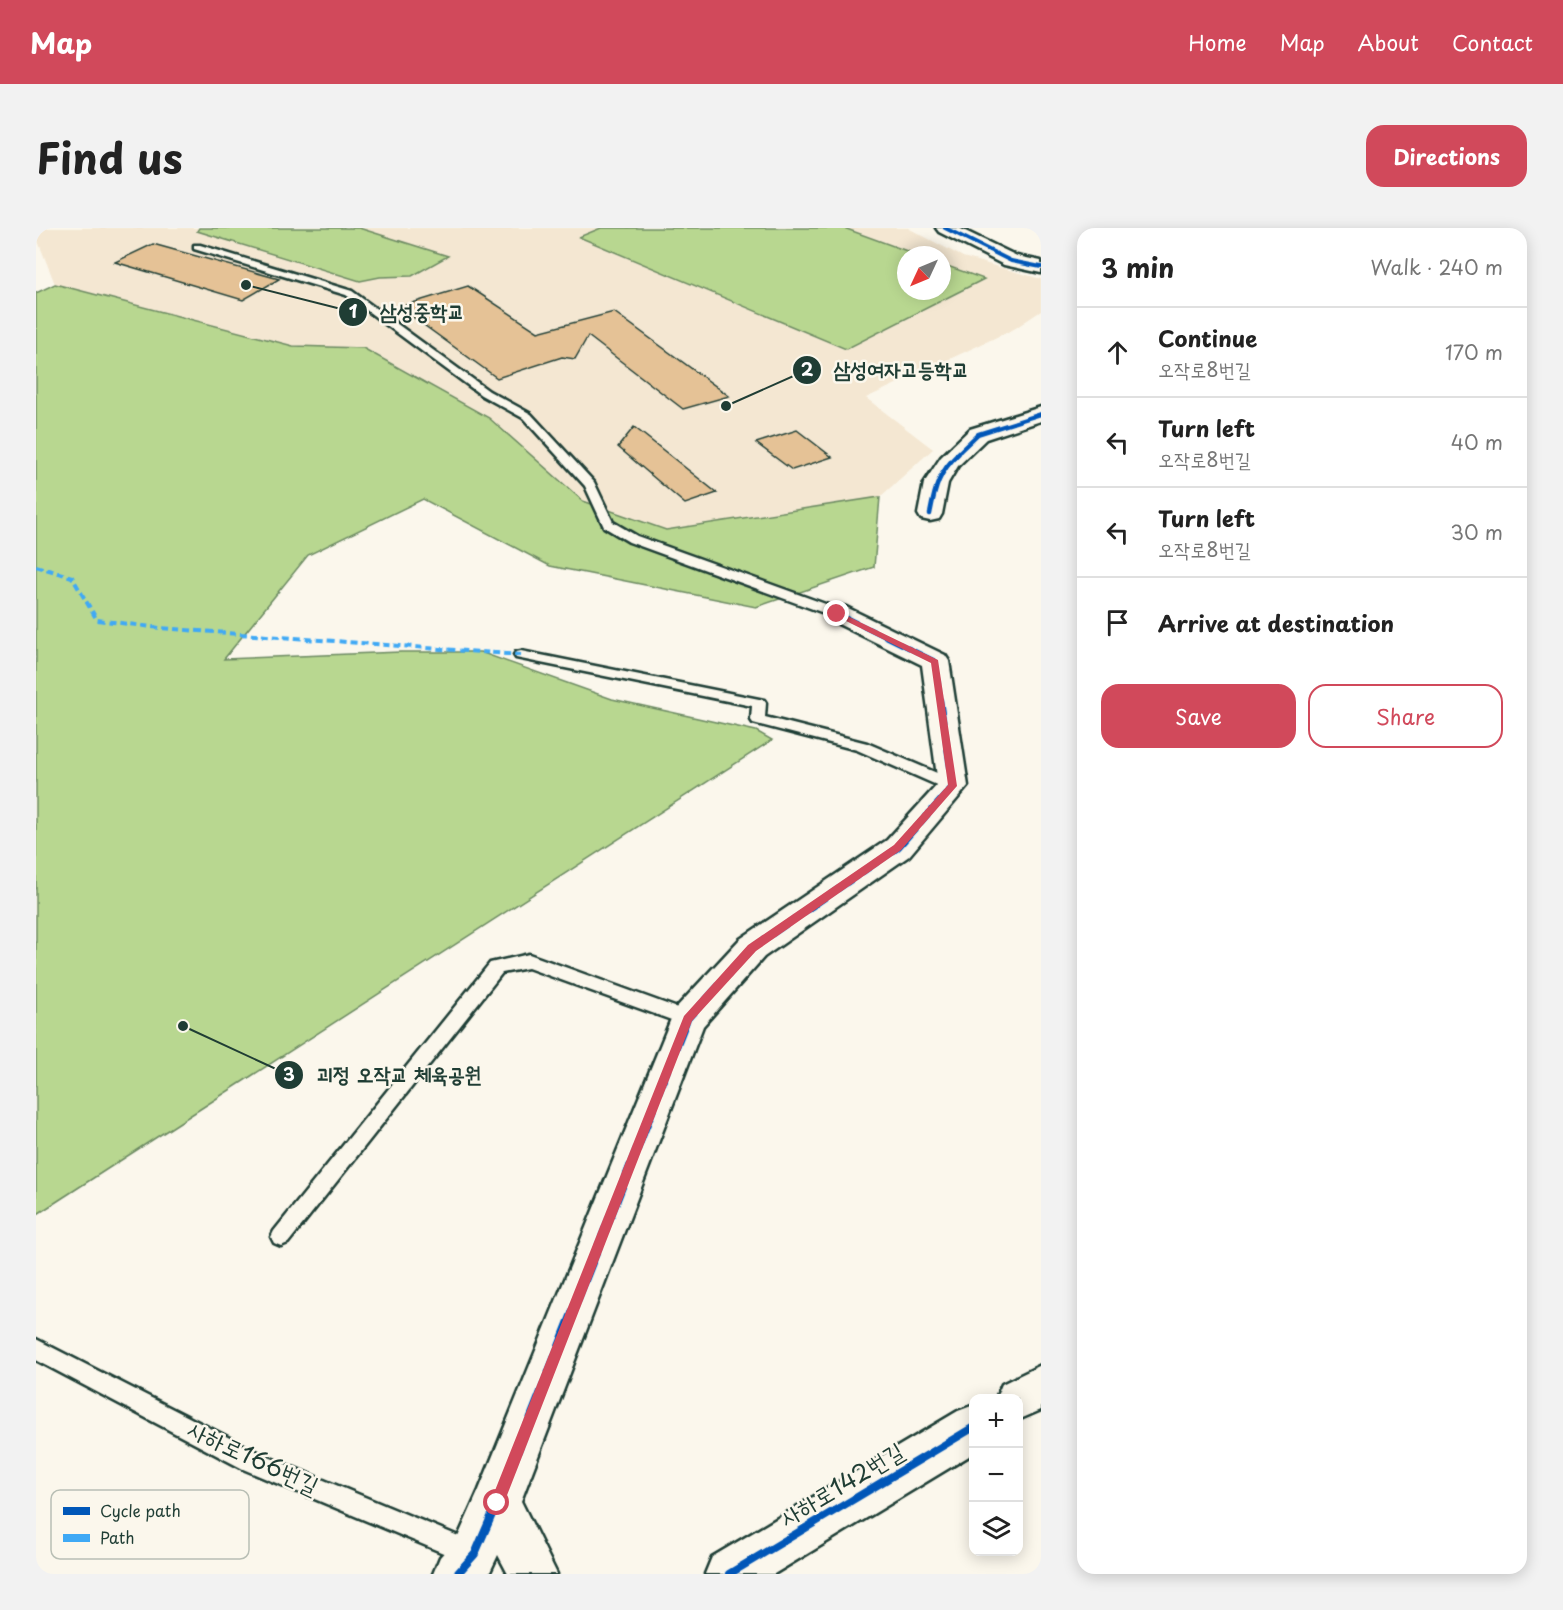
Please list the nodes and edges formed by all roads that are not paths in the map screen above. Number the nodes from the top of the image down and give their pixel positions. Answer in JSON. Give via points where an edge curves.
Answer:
{"nodes":[{"id":1,"x":945,"y":228,"type":"edge"},
{"id":2,"x":197,"y":247,"type":"dead end"},
{"id":3,"x":1041,"y":267,"type":"edge"},
{"id":4,"x":1041,"y":414,"type":"edge"},
{"id":5,"x":930,"y":514,"type":"dead end"},
{"id":6,"x":837,"y":614,"type":"joint"},
{"id":7,"x":521,"y":655,"type":"dead end"},
{"id":8,"x":953,"y":786,"type":"junction"},
{"id":9,"x":688,"y":1019,"type":"junction"},
{"id":10,"x":281,"y":1237,"type":"dead end"},
{"id":11,"x":38,"y":1353,"type":"edge"},
{"id":12,"x":1041,"y":1386,"type":"edge"},
{"id":13,"x":1023,"y":1396,"type":"edge"},
{"id":14,"x":969,"y":1429,"type":"edge"},
{"id":15,"x":497,"y":1503,"type":"junction"},
{"id":16,"x":466,"y":1564,"type":"edge"},
{"id":17,"x":533,"y":1574,"type":"edge"},
{"id":18,"x":729,"y":1574,"type":"edge"}],
"edges":[{"from":1,"to":3,"type":"street","via":[[1011,261]]},
{"from":2,"to":6,"type":"lane","via":[[349,293],[485,393],[527,416],[590,485],[608,524],[633,539]]},
{"from":4,"to":5,"type":"street","via":[[978,434],[949,462],[936,483]]},
{"from":6,"to":8,"type":"street","via":[[935,661]]},
{"from":7,"to":8,"type":"lane","via":[[759,703],[758,720],[862,746]]},
{"from":8,"to":9,"type":"street","via":[[898,848],[752,948]]},
{"from":9,"to":10,"type":"lane","via":[[529,961],[496,968]]},
{"from":9,"to":15,"type":"street"},
{"from":11,"to":16,"type":"lane","name":"사하로166번길"},
{"from":12,"to":13,"type":"street"},
{"from":14,"to":18,"type":"street","name":"사하로142번길"},
{"from":15,"to":16,"type":"street"},
{"from":15,"to":17,"type":"street"}]}
